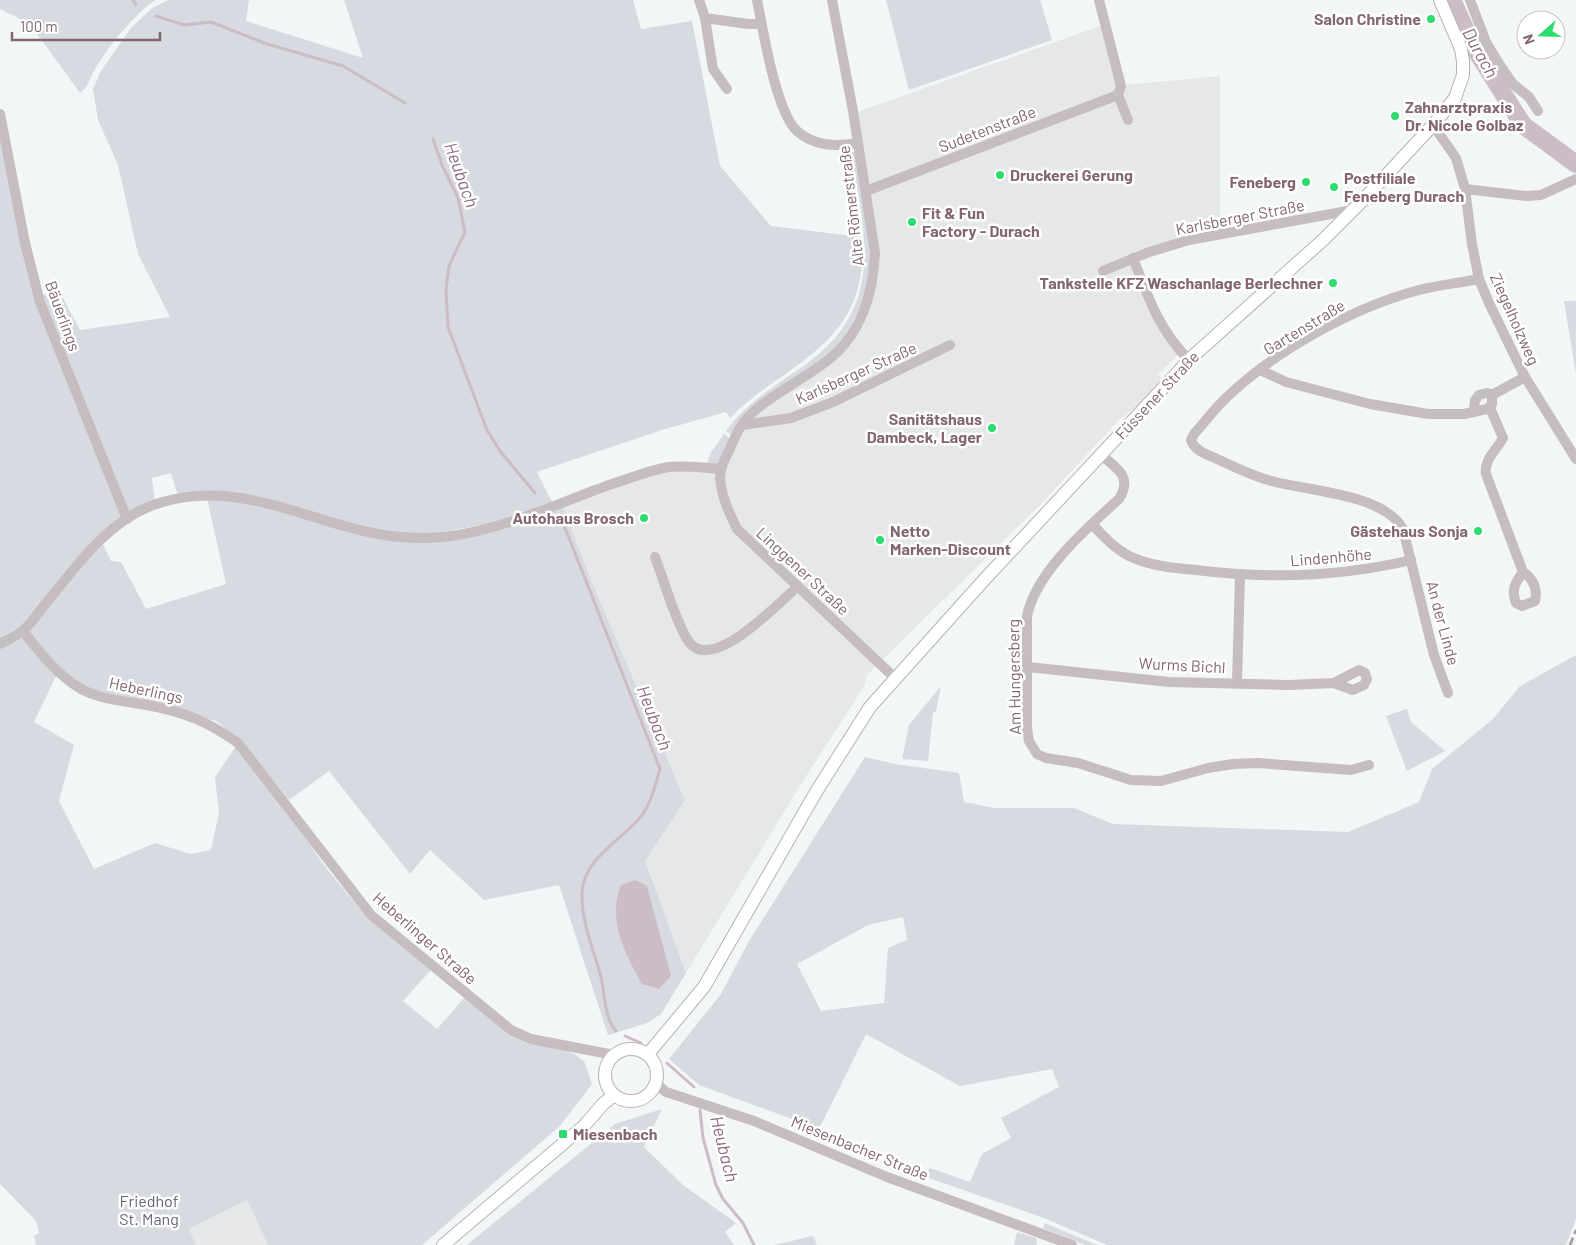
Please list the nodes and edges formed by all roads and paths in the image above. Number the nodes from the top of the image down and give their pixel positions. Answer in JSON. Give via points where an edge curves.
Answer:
{"nodes":[{"id":1,"x":699,"y":0,"type":"edge"},
{"id":2,"x":757,"y":0,"type":"edge"},
{"id":3,"x":832,"y":0,"type":"edge"},
{"id":4,"x":1099,"y":0,"type":"edge"},
{"id":5,"x":1440,"y":0,"type":"edge"},
{"id":6,"x":1470,"y":0,"type":"edge"},
{"id":7,"x":705,"y":18,"type":"junction"},
{"id":8,"x":762,"y":24,"type":"junction"},
{"id":9,"x":727,"y":88,"type":"dead end"},
{"id":10,"x":1118,"y":95,"type":"junction"},
{"id":11,"x":1538,"y":110,"type":"dead end"},
{"id":12,"x":0,"y":114,"type":"edge"},
{"id":13,"x":1128,"y":120,"type":"dead end"},
{"id":14,"x":1434,"y":125,"type":"junction"},
{"id":15,"x":858,"y":143,"type":"junction"},
{"id":16,"x":1576,"y":179,"type":"edge"},
{"id":17,"x":1465,"y":189,"type":"junction"},
{"id":18,"x":866,"y":192,"type":"junction"},
{"id":19,"x":1353,"y":210,"type":"junction"},
{"id":20,"x":1133,"y":258,"type":"junction"},
{"id":21,"x":1103,"y":271,"type":"dead end"},
{"id":22,"x":1479,"y":280,"type":"junction"},
{"id":23,"x":950,"y":345,"type":"dead end"},
{"id":24,"x":1189,"y":360,"type":"junction"},
{"id":25,"x":1260,"y":370,"type":"junction"},
{"id":26,"x":1525,"y":377,"type":"junction"},
{"id":27,"x":1492,"y":395,"type":"junction"},
{"id":28,"x":1490,"y":408,"type":"junction"},
{"id":29,"x":1474,"y":410,"type":"junction"},
{"id":30,"x":742,"y":425,"type":"junction"},
{"id":31,"x":1101,"y":454,"type":"junction"},
{"id":32,"x":1576,"y":459,"type":"edge"},
{"id":33,"x":721,"y":469,"type":"junction"},
{"id":34,"x":127,"y":519,"type":"junction"},
{"id":35,"x":1092,"y":524,"type":"junction"},
{"id":36,"x":655,"y":557,"type":"dead end"},
{"id":37,"x":1411,"y":560,"type":"junction"},
{"id":38,"x":1523,"y":572,"type":"dead end"},
{"id":39,"x":1240,"y":576,"type":"junction"},
{"id":40,"x":797,"y":587,"type":"junction"},
{"id":41,"x":23,"y":631,"type":"junction"},
{"id":42,"x":0,"y":644,"type":"edge"},
{"id":43,"x":1028,"y":667,"type":"junction"},
{"id":44,"x":895,"y":678,"type":"junction"},
{"id":45,"x":1237,"y":682,"type":"junction"},
{"id":46,"x":1334,"y":683,"type":"dead end"},
{"id":47,"x":1448,"y":693,"type":"dead end"},
{"id":48,"x":1369,"y":765,"type":"dead end"},
{"id":49,"x":265,"y":775,"type":"joint"},
{"id":50,"x":648,"y":1054,"type":"junction"},
{"id":51,"x":614,"y":1055,"type":"junction"},
{"id":52,"x":656,"y":1083,"type":"junction"},
{"id":53,"x":614,"y":1095,"type":"junction"},
{"id":54,"x":443,"y":1245,"type":"edge"},
{"id":55,"x":1072,"y":1245,"type":"edge"}],
"edges":[{"from":1,"to":7,"type":"street"},
{"from":2,"to":8,"type":"street"},
{"from":3,"to":15,"type":"street","name":"Alte Römerstraße"},
{"from":4,"to":10,"type":"street","via":[[1121,86]]},
{"from":5,"to":14,"type":"main road","name":"Füssener Straße","via":[[1461,49],[1463,75],[1456,98]]},
{"from":6,"to":11,"type":"street","via":[[1483,36],[1498,62],[1513,84],[1529,97]]},
{"from":7,"to":8,"type":"street"},
{"from":7,"to":9,"type":"street","via":[[713,69]]},
{"from":8,"to":15,"type":"street","via":[[781,103],[797,131],[818,143],[840,147]]},
{"from":10,"to":13,"type":"street"},
{"from":10,"to":18,"type":"street","name":"Sudetenstraße"},
{"from":12,"to":34,"type":"street","name":"Bäuerlings","via":[[40,302]]},
{"from":14,"to":17,"type":"street","name":"Ziegelholzweg","via":[[1456,158]]},
{"from":14,"to":19,"type":"main road","name":"Füssener Straße"},
{"from":15,"to":18,"type":"street","name":"Alte Römerstraße"},
{"from":16,"to":17,"type":"street","via":[[1541,195]]},
{"from":17,"to":22,"type":"street","name":"Ziegelholzweg"},
{"from":18,"to":30,"type":"street","name":"Alte Römerstraße","via":[[874,253],[873,277],[868,301],[856,327],[829,360]]},
{"from":19,"to":20,"type":"street","name":"Karlsberger Straße","via":[[1189,240]]},
{"from":19,"to":24,"type":"main road","name":"Füssener Straße"},
{"from":20,"to":21,"type":"street","name":"Karlsberger Straße"},
{"from":20,"to":24,"type":"street","via":[[1155,316]]},
{"from":22,"to":25,"type":"street","name":"Gartenstraße","via":[[1419,290],[1364,309],[1313,334]]},
{"from":22,"to":26,"type":"street","name":"Ziegelholzweg"},
{"from":23,"to":30,"type":"street","name":"Karlsberger Straße","via":[[832,402],[791,418]]},
{"from":24,"to":31,"type":"main road","name":"Füssener Straße"},
{"from":25,"to":29,"type":"street","name":"Gartenstraße","via":[[1286,382],[1370,404],[1428,414],[1464,414]]},
{"from":25,"to":37,"type":"street","name":"Gartenstraße","via":[[1228,396],[1194,434],[1193,446],[1269,481],[1348,496],[1393,516],[1403,529]]},
{"from":26,"to":27,"type":"street"},
{"from":26,"to":32,"type":"street","name":"Ziegelholzweg"},
{"from":27,"to":28,"type":"street"},
{"from":27,"to":29,"type":"street","via":[[1479,395]]},
{"from":28,"to":29,"type":"street","name":"Gartenstraße"},
{"from":28,"to":38,"type":"street","via":[[1503,438],[1488,459],[1486,474]]},
{"from":30,"to":33,"type":"street","name":"Alte Römerstraße"},
{"from":31,"to":35,"type":"street","name":"Am Hungersberg","via":[[1121,472],[1125,489]]},
{"from":31,"to":44,"type":"main road","name":"Füssener Straße"},
{"from":33,"to":34,"type":"street","via":[[685,466],[653,471],[489,528],[425,538],[372,533],[304,512],[232,496],[179,498]]},
{"from":33,"to":40,"type":"street","name":"Linggener Straße","via":[[726,505],[737,529]]},
{"from":34,"to":41,"type":"street","via":[[89,553]]},
{"from":35,"to":39,"type":"street","name":"Lindenhöhe","via":[[1117,548],[1142,561]]},
{"from":35,"to":43,"type":"street","name":"Am Hungersberg","via":[[1034,592],[1027,616]]},
{"from":36,"to":40,"type":"street","via":[[685,636],[694,648],[703,651],[720,648],[742,636]]},
{"from":37,"to":39,"type":"street","name":"Lindenhöhe","via":[[1368,571]]},
{"from":37,"to":47,"type":"street","name":"An der Linde","via":[[1434,655]]},
{"from":39,"to":45,"type":"street"},
{"from":40,"to":44,"type":"street","name":"Linggener Straße"},
{"from":41,"to":42,"type":"street"},
{"from":41,"to":49,"type":"street","name":"Heberlings","via":[[68,680],[84,690],[107,699],[184,714],[212,724],[238,744]]},
{"from":43,"to":45,"type":"street","name":"Wurms Bichl","via":[[1169,682]]},
{"from":43,"to":48,"type":"street","name":"Am Hungersberg","via":[[1029,741],[1036,754],[1046,758],[1078,763],[1131,780],[1161,780],[1233,764],[1351,770]]},
{"from":44,"to":50,"type":"main road","name":"Füssener Straße","via":[[870,707],[816,792],[704,987]]},
{"from":45,"to":46,"type":"street","name":"Wurms Bichl"},
{"from":49,"to":51,"type":"street","name":"Heberlinger Straße","via":[[371,915],[492,1016],[530,1040]]},
{"from":50,"to":51,"type":"main road","via":[[637,1049]]},
{"from":50,"to":52,"type":"main road","via":[[656,1068]]},
{"from":51,"to":53,"type":"main road","via":[[606,1068],[606,1081]]},
{"from":52,"to":53,"type":"main road","via":[[650,1094],[638,1100],[624,1100]]},
{"from":52,"to":55,"type":"street","name":"Miesenbacher Straße","via":[[666,1092],[754,1121],[887,1177]]},
{"from":53,"to":54,"type":"main road","via":[[584,1126]]}]}
